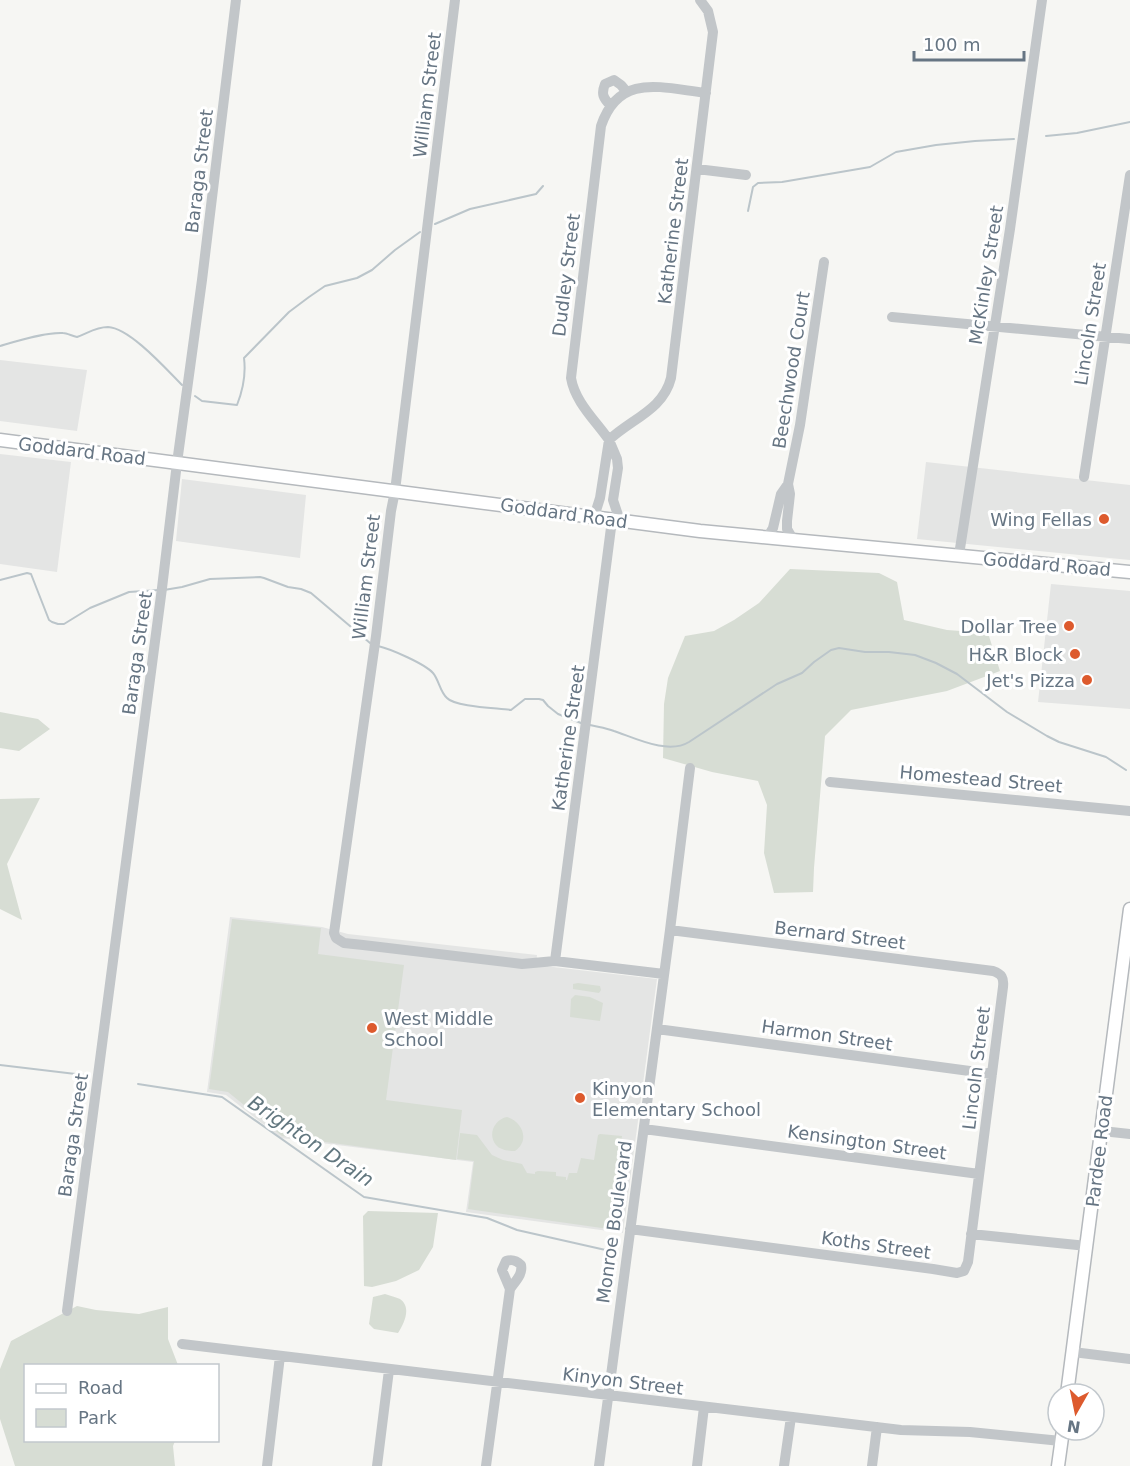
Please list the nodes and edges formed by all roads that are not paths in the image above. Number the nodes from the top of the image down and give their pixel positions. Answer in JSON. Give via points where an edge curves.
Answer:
{"nodes":[{"id":1,"x":236,"y":0,"type":"edge"},
{"id":2,"x":455,"y":0,"type":"edge"},
{"id":3,"x":701,"y":0,"type":"edge"},
{"id":4,"x":1042,"y":0,"type":"edge"},
{"id":5,"x":627,"y":91,"type":"junction"},
{"id":6,"x":706,"y":93,"type":"junction"},
{"id":7,"x":611,"y":106,"type":"junction"},
{"id":8,"x":697,"y":169,"type":"junction"},
{"id":9,"x":746,"y":175,"type":"dead end"},
{"id":10,"x":1130,"y":175,"type":"edge"},
{"id":11,"x":824,"y":262,"type":"dead end"},
{"id":12,"x":892,"y":317,"type":"dead end"},
{"id":13,"x":994,"y":327,"type":"junction"},
{"id":14,"x":1105,"y":337,"type":"junction"},
{"id":15,"x":1130,"y":339,"type":"edge"},
{"id":16,"x":0,"y":440,"type":"edge"},
{"id":17,"x":609,"y":440,"type":"junction"},
{"id":18,"x":177,"y":463,"type":"junction"},
{"id":19,"x":1084,"y":477,"type":"dead end"},
{"id":20,"x":788,"y":484,"type":"junction"},
{"id":21,"x":395,"y":491,"type":"junction"},
{"id":22,"x":594,"y":518,"type":"junction"},
{"id":23,"x":616,"y":520,"type":"junction"},
{"id":24,"x":767,"y":538,"type":"junction"},
{"id":25,"x":794,"y":541,"type":"junction"},
{"id":26,"x":959,"y":555,"type":"junction"},
{"id":27,"x":1130,"y":572,"type":"edge"},
{"id":28,"x":690,"y":768,"type":"dead end"},
{"id":29,"x":830,"y":782,"type":"dead end"},
{"id":30,"x":1130,"y":811,"type":"edge"},
{"id":31,"x":1130,"y":909,"type":"edge"},
{"id":32,"x":670,"y":930,"type":"junction"},
{"id":33,"x":555,"y":961,"type":"junction"},
{"id":34,"x":664,"y":974,"type":"junction"},
{"id":35,"x":1003,"y":978,"type":"joint"},
{"id":36,"x":657,"y":1029,"type":"junction"},
{"id":37,"x":992,"y":1074,"type":"junction"},
{"id":38,"x":644,"y":1129,"type":"junction"},
{"id":39,"x":1102,"y":1131,"type":"junction"},
{"id":40,"x":1130,"y":1134,"type":"edge"},
{"id":41,"x":979,"y":1174,"type":"junction"},
{"id":42,"x":630,"y":1229,"type":"junction"},
{"id":43,"x":971,"y":1234,"type":"junction"},
{"id":44,"x":1087,"y":1246,"type":"junction"},
{"id":45,"x":510,"y":1289,"type":"dead end"},
{"id":46,"x":67,"y":1311,"type":"dead end"},
{"id":47,"x":182,"y":1344,"type":"dead end"},
{"id":48,"x":1073,"y":1352,"type":"junction"},
{"id":49,"x":280,"y":1356,"type":"junction"},
{"id":50,"x":1130,"y":1359,"type":"edge"},
{"id":51,"x":388,"y":1370,"type":"junction"},
{"id":52,"x":497,"y":1382,"type":"junction"},
{"id":53,"x":1069,"y":1382,"type":"edge"},
{"id":54,"x":608,"y":1396,"type":"junction"},
{"id":55,"x":704,"y":1407,"type":"junction"},
{"id":56,"x":791,"y":1418,"type":"junction"},
{"id":57,"x":877,"y":1427,"type":"junction"},
{"id":58,"x":1046,"y":1434,"type":"edge"},
{"id":59,"x":1061,"y":1442,"type":"edge"},
{"id":60,"x":267,"y":1466,"type":"edge"},
{"id":61,"x":376,"y":1466,"type":"edge"},
{"id":62,"x":486,"y":1466,"type":"edge"},
{"id":63,"x":599,"y":1466,"type":"edge"},
{"id":64,"x":697,"y":1466,"type":"edge"},
{"id":65,"x":784,"y":1466,"type":"edge"},
{"id":66,"x":872,"y":1466,"type":"edge"},
{"id":67,"x":1058,"y":1466,"type":"edge"}],
"edges":[{"from":1,"to":18,"type":"street","name":"Baraga Street"},
{"from":2,"to":21,"type":"street","name":"William Street"},
{"from":3,"to":6,"type":"street","name":"Katherine Street","via":[[713,32]]},
{"from":4,"to":13,"type":"street","name":"McKinley Street"},
{"from":5,"to":6,"type":"street","name":"Dudley Street","via":[[648,86]]},
{"from":5,"to":7,"type":"street","name":"Dudley Street"},
{"from":5,"to":7,"type":"street","name":"Dudley Street","via":[[614,80],[606,84],[603,98]]},
{"from":6,"to":8,"type":"street","name":"Katherine Street"},
{"from":7,"to":17,"type":"street","name":"Dudley Street","via":[[601,126],[571,371],[577,396]]},
{"from":8,"to":9,"type":"street"},
{"from":8,"to":17,"type":"street","name":"Katherine Street","via":[[669,385],[656,405]]},
{"from":10,"to":14,"type":"street","name":"Lincoln Street"},
{"from":11,"to":20,"type":"street","name":"Beechwood Court"},
{"from":12,"to":13,"type":"street"},
{"from":13,"to":14,"type":"street"},
{"from":13,"to":26,"type":"street","name":"McKinley Street"},
{"from":14,"to":15,"type":"street"},
{"from":14,"to":19,"type":"street","name":"Lincoln Street"},
{"from":16,"to":18,"type":"main road","name":"Goddard Road"},
{"from":17,"to":22,"type":"street"},
{"from":17,"to":23,"type":"street","name":"Katherine Street","via":[[618,468],[613,500]]},
{"from":18,"to":21,"type":"main road","name":"Goddard Road"},
{"from":18,"to":46,"type":"street","name":"Baraga Street"},
{"from":20,"to":24,"type":"street","name":"Beechwood Court"},
{"from":20,"to":25,"type":"street","name":"Beechwood Court","via":[[787,521]]},
{"from":21,"to":22,"type":"main road","name":"Goddard Road"},
{"from":21,"to":33,"type":"street","name":"William Street","via":[[334,933],[344,943],[522,964]]},
{"from":22,"to":23,"type":"main road","name":"Goddard Road"},
{"from":23,"to":24,"type":"main road","name":"Goddard Road"},
{"from":23,"to":33,"type":"street","name":"Katherine Street"},
{"from":24,"to":25,"type":"main road","name":"Goddard Road"},
{"from":25,"to":26,"type":"main road","name":"Goddard Road"},
{"from":26,"to":27,"type":"main road","name":"Goddard Road"},
{"from":28,"to":32,"type":"street","name":"Monroe Boulevard"},
{"from":29,"to":30,"type":"street","name":"Homestead Street"},
{"from":31,"to":39,"type":"main road","name":"Pardee Road"},
{"from":32,"to":34,"type":"street","name":"Monroe Boulevard"},
{"from":32,"to":35,"type":"street","name":"Bernard Street","via":[[993,971]]},
{"from":33,"to":34,"type":"street"},
{"from":34,"to":36,"type":"street","name":"Monroe Boulevard"},
{"from":35,"to":37,"type":"street","name":"Lincoln Street"},
{"from":36,"to":37,"type":"street","name":"Harmon Street"},
{"from":36,"to":38,"type":"street","name":"Monroe Boulevard"},
{"from":37,"to":41,"type":"street","name":"Lincoln Street"},
{"from":38,"to":41,"type":"street","name":"Kensington Street"},
{"from":38,"to":42,"type":"street","name":"Monroe Boulevard"},
{"from":39,"to":40,"type":"street"},
{"from":39,"to":44,"type":"main road","name":"Pardee Road"},
{"from":41,"to":43,"type":"street","name":"Lincoln Street"},
{"from":42,"to":43,"type":"street","name":"Koths Street","via":[[957,1273],[968,1265]]},
{"from":42,"to":54,"type":"street","name":"Monroe Boulevard"},
{"from":43,"to":44,"type":"street"},
{"from":44,"to":48,"type":"main road","name":"Pardee Road"},
{"from":45,"to":52,"type":"street"},
{"from":47,"to":49,"type":"street","name":"Kinyon Street"},
{"from":48,"to":50,"type":"street"},
{"from":48,"to":53,"type":"main road","name":"Pardee Road"},
{"from":49,"to":51,"type":"street","name":"Kinyon Street"},
{"from":49,"to":60,"type":"street"},
{"from":51,"to":52,"type":"street","name":"Kinyon Street"},
{"from":51,"to":61,"type":"street"},
{"from":52,"to":54,"type":"street","name":"Kinyon Street"},
{"from":52,"to":62,"type":"street"},
{"from":54,"to":55,"type":"street","name":"Kinyon Street"},
{"from":54,"to":63,"type":"street","name":"Monroe Boulevard"},
{"from":55,"to":56,"type":"street","name":"Kinyon Street"},
{"from":55,"to":64,"type":"street"},
{"from":56,"to":57,"type":"street","name":"Kinyon Street"},
{"from":56,"to":65,"type":"street"},
{"from":57,"to":58,"type":"street","name":"Kinyon Street"},
{"from":57,"to":66,"type":"street"},
{"from":59,"to":67,"type":"main road"}]}
